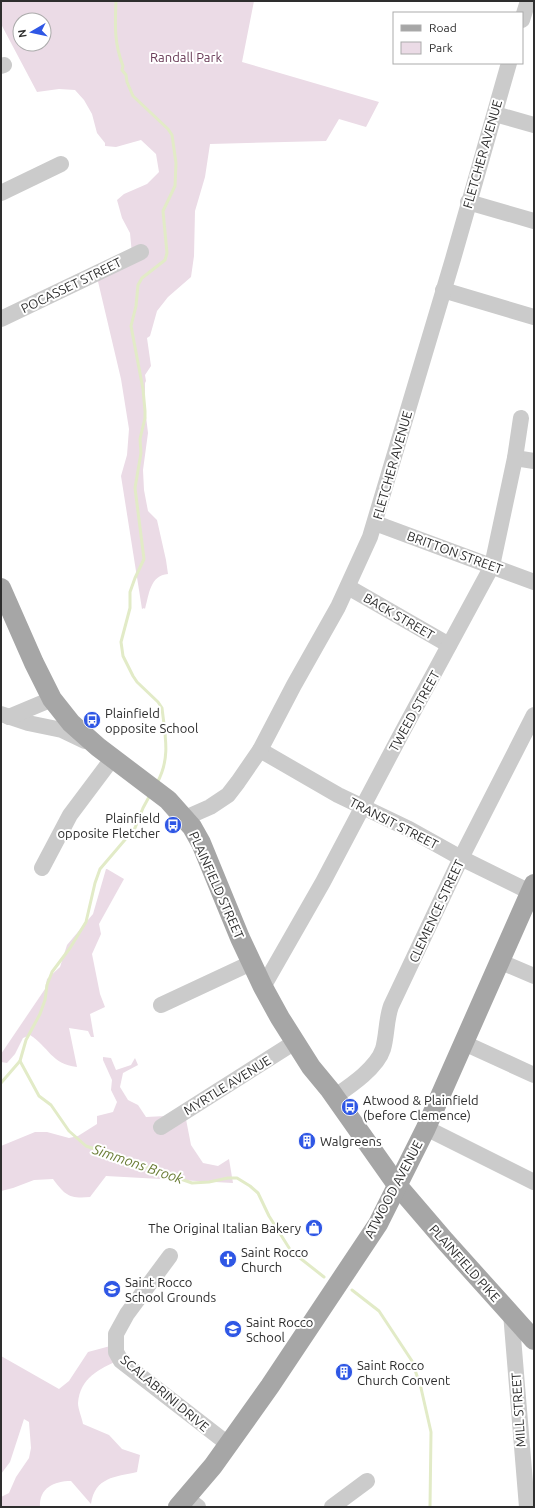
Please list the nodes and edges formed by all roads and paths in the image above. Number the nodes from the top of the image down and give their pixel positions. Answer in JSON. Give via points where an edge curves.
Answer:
{"nodes":[{"id":1,"x":528,"y":1,"type":"edge"},
{"id":2,"x":523,"y":17,"type":"edge"},
{"id":3,"x":509,"y":64,"type":"edge"},
{"id":4,"x":495,"y":114,"type":"junction"},
{"id":5,"x":534,"y":125,"type":"edge"},
{"id":6,"x":61,"y":164,"type":"dead end"},
{"id":7,"x":1,"y":192,"type":"edge"},
{"id":8,"x":468,"y":202,"type":"junction"},
{"id":9,"x":534,"y":221,"type":"edge"},
{"id":10,"x":141,"y":252,"type":"dead end"},
{"id":11,"x":443,"y":290,"type":"junction"},
{"id":12,"x":534,"y":317,"type":"edge"},
{"id":13,"x":1,"y":319,"type":"edge"},
{"id":14,"x":521,"y":418,"type":"dead end"},
{"id":15,"x":515,"y":458,"type":"junction"},
{"id":16,"x":534,"y":461,"type":"edge"},
{"id":17,"x":375,"y":523,"type":"junction"},
{"id":18,"x":492,"y":566,"type":"junction"},
{"id":19,"x":534,"y":582,"type":"edge"},
{"id":20,"x":348,"y":587,"type":"junction"},
{"id":21,"x":1,"y":588,"type":"edge"},
{"id":22,"x":449,"y":645,"type":"junction"},
{"id":23,"x":52,"y":699,"type":"junction"},
{"id":24,"x":534,"y":715,"type":"edge"},
{"id":25,"x":5,"y":716,"type":"edge"},
{"id":26,"x":260,"y":750,"type":"junction"},
{"id":27,"x":105,"y":753,"type":"junction"},
{"id":28,"x":362,"y":807,"type":"junction"},
{"id":29,"x":185,"y":818,"type":"junction"},
{"id":30,"x":461,"y":858,"type":"junction"},
{"id":31,"x":42,"y":868,"type":"dead end"},
{"id":32,"x":532,"y":888,"type":"edge"},
{"id":33,"x":499,"y":961,"type":"junction"},
{"id":34,"x":251,"y":963,"type":"junction"},
{"id":35,"x":534,"y":976,"type":"edge"},
{"id":36,"x":263,"y":988,"type":"junction"},
{"id":37,"x":161,"y":1005,"type":"dead end"},
{"id":38,"x":295,"y":1042,"type":"junction"},
{"id":39,"x":464,"y":1043,"type":"junction"},
{"id":40,"x":534,"y":1075,"type":"edge"},
{"id":41,"x":334,"y":1097,"type":"junction"},
{"id":42,"x":161,"y":1128,"type":"dead end"},
{"id":43,"x":426,"y":1128,"type":"junction"},
{"id":44,"x":534,"y":1182,"type":"edge"},
{"id":45,"x":397,"y":1185,"type":"junction"},
{"id":46,"x":170,"y":1256,"type":"dead end"},
{"id":47,"x":511,"y":1314,"type":"junction"},
{"id":48,"x":534,"y":1340,"type":"edge"},
{"id":49,"x":228,"y":1444,"type":"junction"},
{"id":50,"x":367,"y":1481,"type":"dead end"},
{"id":51,"x":187,"y":1504,"type":"edge"},
{"id":52,"x":332,"y":1507,"type":"edge"},
{"id":53,"x":526,"y":1507,"type":"edge"}],
"edges":[{"from":1,"to":2,"type":"street"},
{"from":3,"to":4,"type":"street","name":"FLETCHER AVENUE"},
{"from":4,"to":5,"type":"street"},
{"from":4,"to":8,"type":"street","name":"FLETCHER AVENUE"},
{"from":6,"to":7,"type":"street"},
{"from":8,"to":9,"type":"street"},
{"from":8,"to":11,"type":"street","name":"FLETCHER AVENUE"},
{"from":10,"to":13,"type":"street","name":"POCASSET STREET"},
{"from":11,"to":12,"type":"street"},
{"from":11,"to":17,"type":"street","name":"FLETCHER AVENUE"},
{"from":14,"to":15,"type":"street","name":"TWEED STREET"},
{"from":15,"to":16,"type":"street"},
{"from":15,"to":18,"type":"street","name":"TWEED STREET"},
{"from":17,"to":18,"type":"street","name":"BRITTON STREET"},
{"from":17,"to":20,"type":"street","name":"FLETCHER AVENUE"},
{"from":18,"to":19,"type":"street","name":"BRITTON STREET"},
{"from":18,"to":22,"type":"street","name":"TWEED STREET"},
{"from":20,"to":22,"type":"street","name":"BACK STREET"},
{"from":20,"to":26,"type":"street","name":"FLETCHER AVENUE"},
{"from":21,"to":23,"type":"main road","name":"PLAINFIELD STREET"},
{"from":22,"to":28,"type":"street","name":"TWEED STREET"},
{"from":23,"to":25,"type":"street"},
{"from":23,"to":27,"type":"main road","name":"PLAINFIELD STREET","via":[[71,723]]},
{"from":24,"to":30,"type":"street","name":"CLEMENCE STREET"},
{"from":25,"to":27,"type":"street","via":[[62,730]]},
{"from":26,"to":28,"type":"street","name":"TRANSIT STREET"},
{"from":26,"to":29,"type":"street","name":"FLETCHER AVENUE","via":[[228,795],[210,807]]},
{"from":27,"to":29,"type":"main road","name":"PLAINFIELD STREET","via":[[160,794]]},
{"from":27,"to":31,"type":"street"},
{"from":28,"to":30,"type":"street","name":"TRANSIT STREET"},
{"from":28,"to":36,"type":"street","name":"TWEED STREET"},
{"from":29,"to":34,"type":"main road","name":"PLAINFIELD STREET","via":[[201,843]]},
{"from":30,"to":32,"type":"street","name":"TRANSIT STREET"},
{"from":30,"to":41,"type":"street","name":"CLEMENCE STREET","via":[[389,1010],[383,1049],[379,1058],[355,1082]]},
{"from":32,"to":33,"type":"main road","name":"ATWOOD AVENUE"},
{"from":33,"to":35,"type":"street"},
{"from":33,"to":39,"type":"main road","name":"ATWOOD AVENUE"},
{"from":34,"to":36,"type":"main road","name":"PLAINFIELD STREET"},
{"from":34,"to":37,"type":"street"},
{"from":36,"to":38,"type":"main road","name":"PLAINFIELD STREET"},
{"from":38,"to":41,"type":"main road","name":"PLAINFIELD STREET"},
{"from":38,"to":42,"type":"street","name":"MYRTLE AVENUE"},
{"from":39,"to":40,"type":"street"},
{"from":39,"to":43,"type":"main road","name":"ATWOOD AVENUE"},
{"from":41,"to":45,"type":"main road","name":"PLAINFIELD STREET"},
{"from":43,"to":44,"type":"street"},
{"from":43,"to":45,"type":"main road","name":"ATWOOD AVENUE"},
{"from":45,"to":47,"type":"main road","name":"PLAINFIELD PIKE"},
{"from":45,"to":49,"type":"main road","name":"ATWOOD AVENUE","via":[[373,1230],[270,1386]]},
{"from":46,"to":49,"type":"street","name":"SCALABRINI DRIVE","via":[[127,1314],[116,1334],[116,1352],[121,1361]]},
{"from":47,"to":48,"type":"main road","name":"PLAINFIELD PIKE"},
{"from":47,"to":53,"type":"street","name":"MILL STREET"},
{"from":49,"to":51,"type":"main road","name":"ATWOOD AVENUE"},
{"from":50,"to":52,"type":"street"}]}
